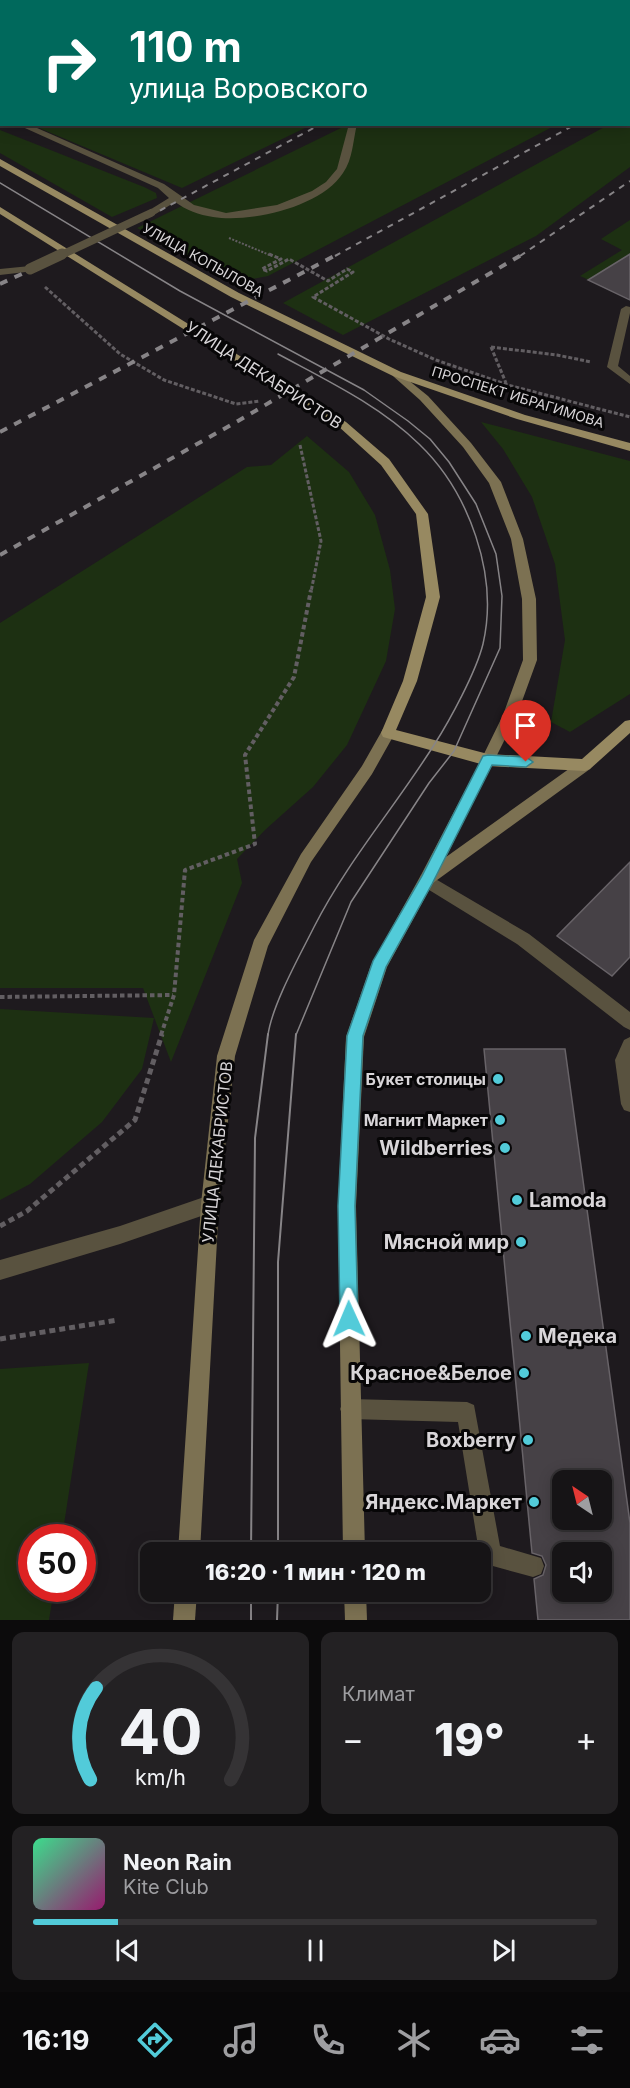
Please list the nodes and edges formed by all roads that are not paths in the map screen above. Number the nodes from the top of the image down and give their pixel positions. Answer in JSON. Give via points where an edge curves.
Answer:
{"nodes":[{"id":1,"x":25,"y":126,"type":"edge"},
{"id":2,"x":352,"y":126,"type":"edge"},
{"id":3,"x":0,"y":162,"type":"edge"},
{"id":4,"x":173,"y":199,"type":"junction"},
{"id":5,"x":0,"y":210,"type":"edge"},
{"id":6,"x":0,"y":272,"type":"edge"},
{"id":7,"x":626,"y":309,"type":"dead end"},
{"id":8,"x":630,"y":345,"type":"edge"},
{"id":9,"x":614,"y":362,"type":"junction"},
{"id":10,"x":397,"y":374,"type":"junction"},
{"id":11,"x":630,"y":381,"type":"edge"},
{"id":12,"x":630,"y":447,"type":"edge"},
{"id":13,"x":630,"y":725,"type":"edge"},
{"id":14,"x":388,"y":733,"type":"junction"},
{"id":15,"x":488,"y":760,"type":"junction"},
{"id":16,"x":585,"y":765,"type":"junction"},
{"id":17,"x":427,"y":880,"type":"junction"},
{"id":18,"x":630,"y":1022,"type":"edge"},
{"id":19,"x":630,"y":1045,"type":"edge"},
{"id":20,"x":630,"y":1104,"type":"edge"},
{"id":21,"x":210,"y":1204,"type":"junction"},
{"id":22,"x":0,"y":1270,"type":"edge"},
{"id":23,"x":351,"y":1409,"type":"junction"},
{"id":24,"x":190,"y":1542,"type":"edge"},
{"id":25,"x":354,"y":1542,"type":"edge"},
{"id":26,"x":533,"y":1566,"type":"dead end"},
{"id":27,"x":185,"y":1602,"type":"edge"},
{"id":28,"x":356,"y":1602,"type":"edge"},
{"id":29,"x":184,"y":1620,"type":"edge"},
{"id":30,"x":356,"y":1620,"type":"edge"}],
"edges":[{"from":1,"to":4,"type":"street","via":[[161,186]]},
{"from":2,"to":4,"type":"street","via":[[339,173],[315,195],[267,211],[215,215]]},
{"from":3,"to":10,"type":"main road","name":"УЛИЦА КОПЫЛОВА","via":[[235,296]]},
{"from":4,"to":6,"type":"street","bridge":true,"via":[[151,213],[27,269]]},
{"from":5,"to":14,"type":"main road","name":"УЛИЦА ДЕКАБРИСТОВ","via":[[342,424],[385,462],[422,514],[433,597],[410,681]]},
{"from":7,"to":9,"type":"street"},
{"from":8,"to":9,"type":"street"},
{"from":9,"to":11,"type":"street"},
{"from":10,"to":12,"type":"main road","name":"ПРОСПЕКТ ИБРАГИМОВА","via":[[521,417]]},
{"from":10,"to":15,"type":"main road","via":[[467,445],[495,482],[517,539],[529,599],[530,660]]},
{"from":13,"to":16,"type":"main road"},
{"from":14,"to":15,"type":"main road"},
{"from":14,"to":21,"type":"main road","name":"УЛИЦА ДЕКАБРИСТОВ","via":[[306,858],[260,945],[226,1056]]},
{"from":15,"to":16,"type":"main road"},
{"from":15,"to":17,"type":"main road"},
{"from":16,"to":17,"type":"main road"},
{"from":17,"to":18,"type":"street","via":[[523,939]]},
{"from":17,"to":23,"type":"main road","via":[[379,965],[355,1036],[347,1206]]},
{"from":19,"to":20,"type":"street","via":[[624,1060]]},
{"from":21,"to":22,"type":"street"},
{"from":21,"to":24,"type":"main road","name":"УЛИЦА ДЕКАБРИСТОВ"},
{"from":23,"to":25,"type":"main road"},
{"from":23,"to":26,"type":"street","via":[[467,1412],[490,1556]]},
{"from":27,"to":29,"type":"main road"},
{"from":28,"to":30,"type":"main road"}]}
